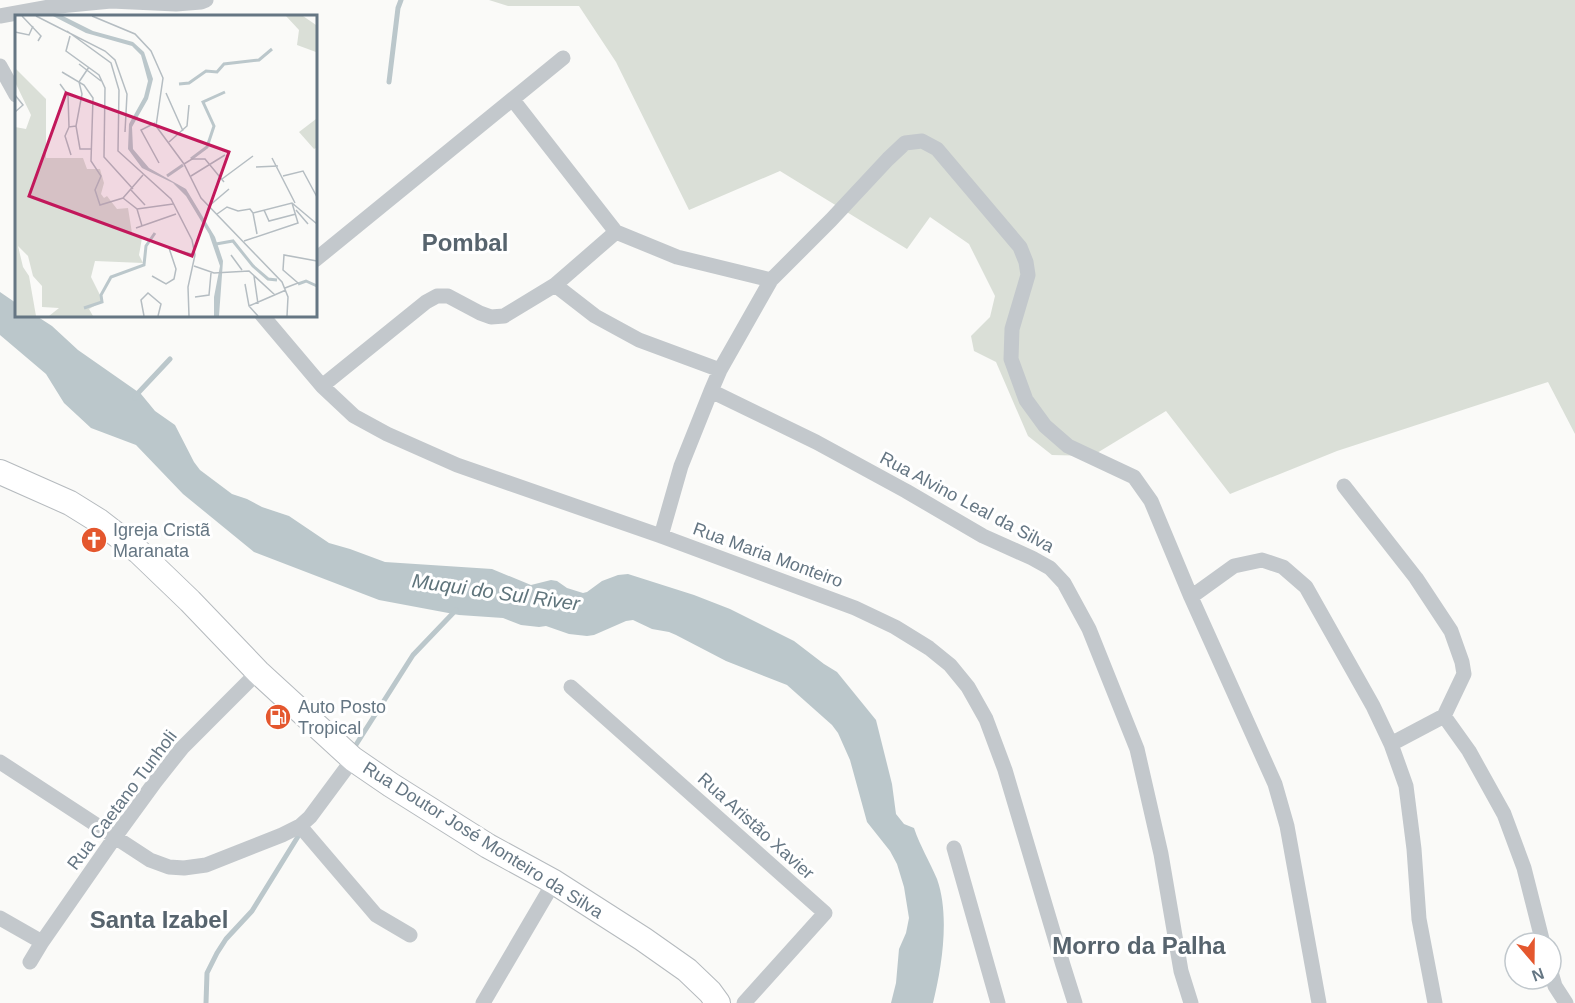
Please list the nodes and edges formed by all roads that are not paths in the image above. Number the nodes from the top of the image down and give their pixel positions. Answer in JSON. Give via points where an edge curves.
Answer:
{"nodes":[{"id":1,"x":206,"y":0,"type":"edge"},
{"id":2,"x":0,"y":16,"type":"edge"},
{"id":3,"x":563,"y":58,"type":"dead end"},
{"id":4,"x":0,"y":66,"type":"edge"},
{"id":5,"x":15,"y":93,"type":"edge"},
{"id":6,"x":513,"y":100,"type":"junction"},
{"id":7,"x":616,"y":232,"type":"junction"},
{"id":8,"x":316,"y":259,"type":"edge"},
{"id":9,"x":771,"y":280,"type":"junction"},
{"id":10,"x":555,"y":285,"type":"junction"},
{"id":11,"x":263,"y":316,"type":"edge"},
{"id":12,"x":720,"y":370,"type":"junction"},
{"id":13,"x":322,"y":386,"type":"junction"},
{"id":14,"x":711,"y":391,"type":"junction"},
{"id":15,"x":2,"y":478,"type":"edge"},
{"id":16,"x":1344,"y":486,"type":"dead end"},
{"id":17,"x":661,"y":536,"type":"junction"},
{"id":18,"x":1191,"y":597,"type":"junction"},
{"id":19,"x":258,"y":672,"type":"junction"},
{"id":20,"x":571,"y":687,"type":"dead end"},
{"id":21,"x":1444,"y":716,"type":"junction"},
{"id":22,"x":1391,"y":744,"type":"junction"},
{"id":23,"x":353,"y":759,"type":"junction"},
{"id":24,"x":0,"y":762,"type":"edge"},
{"id":25,"x":300,"y":826,"type":"junction"},
{"id":26,"x":115,"y":837,"type":"junction"},
{"id":27,"x":954,"y":848,"type":"dead end"},
{"id":28,"x":554,"y":882,"type":"junction"},
{"id":29,"x":0,"y":918,"type":"edge"},
{"id":30,"x":1540,"y":931,"type":"edge"},
{"id":31,"x":410,"y":935,"type":"dead end"},
{"id":32,"x":42,"y":942,"type":"junction"},
{"id":33,"x":30,"y":962,"type":"dead end"},
{"id":34,"x":483,"y":1003,"type":"edge"},
{"id":35,"x":718,"y":1003,"type":"edge"},
{"id":36,"x":744,"y":1003,"type":"edge"},
{"id":37,"x":998,"y":1003,"type":"edge"},
{"id":38,"x":1075,"y":1003,"type":"edge"},
{"id":39,"x":1191,"y":1003,"type":"edge"},
{"id":40,"x":1319,"y":1003,"type":"edge"},
{"id":41,"x":1435,"y":1003,"type":"edge"}],
"edges":[{"from":1,"to":2,"type":"street","via":[[176,4],[111,0]]},
{"from":3,"to":6,"type":"street"},
{"from":4,"to":5,"type":"street"},
{"from":6,"to":7,"type":"street"},
{"from":6,"to":8,"type":"street"},
{"from":7,"to":9,"type":"street","via":[[677,257]]},
{"from":7,"to":10,"type":"street"},
{"from":9,"to":12,"type":"street"},
{"from":9,"to":18,"type":"street","via":[[905,143],[922,141],[937,149],[1020,247],[1026,262],[1028,274],[1012,329],[1011,359],[1026,400],[1045,426],[1068,446],[1134,477],[1151,501]]},
{"from":10,"to":12,"type":"street","via":[[595,316],[639,340]]},
{"from":10,"to":13,"type":"street","via":[[504,316],[491,317],[448,296],[437,296]]},
{"from":11,"to":13,"type":"street","name":"Rua Maria Monteiro"},
{"from":12,"to":14,"type":"street"},
{"from":13,"to":17,"type":"street","name":"Rua Maria Monteiro","via":[[354,416],[427,452]]},
{"from":14,"to":17,"type":"street","via":[[681,466]]},
{"from":14,"to":39,"type":"street","name":"Rua Alvino Leal da Silva","via":[[816,442],[983,536],[1032,558],[1050,568],[1064,583],[1089,629],[1137,749],[1161,854],[1181,971]]},
{"from":15,"to":19,"type":"main road","name":"Rua Doutor José Monteiro da Silva","via":[[70,503],[99,521],[190,601]]},
{"from":16,"to":21,"type":"street","via":[[1416,578],[1450,631],[1464,674]]},
{"from":17,"to":38,"type":"street","name":"Rua Maria Monteiro","via":[[855,608],[895,627],[950,665],[986,719],[1005,770]]},
{"from":18,"to":22,"type":"street","via":[[1234,566],[1262,560],[1283,567],[1306,587],[1374,706]]},
{"from":18,"to":40,"type":"street","via":[[1275,784],[1287,826]]},
{"from":19,"to":23,"type":"main road","name":"Rua Doutor José Monteiro da Silva"},
{"from":19,"to":26,"type":"street","name":"Rua Caetano Tunholi","via":[[182,748]]},
{"from":20,"to":36,"type":"street","name":"Rua Aristão Xavier","via":[[825,913]]},
{"from":21,"to":22,"type":"street"},
{"from":21,"to":30,"type":"street","via":[[1469,751],[1504,814],[1524,868]]},
{"from":22,"to":41,"type":"street","via":[[1406,786],[1419,919]]},
{"from":23,"to":25,"type":"street"},
{"from":23,"to":28,"type":"main road","name":"Rua Doutor José Monteiro da Silva","via":[[488,846]]},
{"from":24,"to":26,"type":"street"},
{"from":25,"to":26,"type":"street","via":[[206,865],[184,868],[150,860]]},
{"from":25,"to":31,"type":"street","via":[[376,915]]},
{"from":26,"to":32,"type":"street","name":"Rua Caetano Tunholi"},
{"from":27,"to":37,"type":"street"},
{"from":28,"to":34,"type":"street"},
{"from":28,"to":35,"type":"main road","name":"Rua Doutor José Monteiro da Silva","via":[[687,970]]},
{"from":29,"to":32,"type":"street"},
{"from":32,"to":33,"type":"street","name":"Rua Caetano Tunholi"}]}
